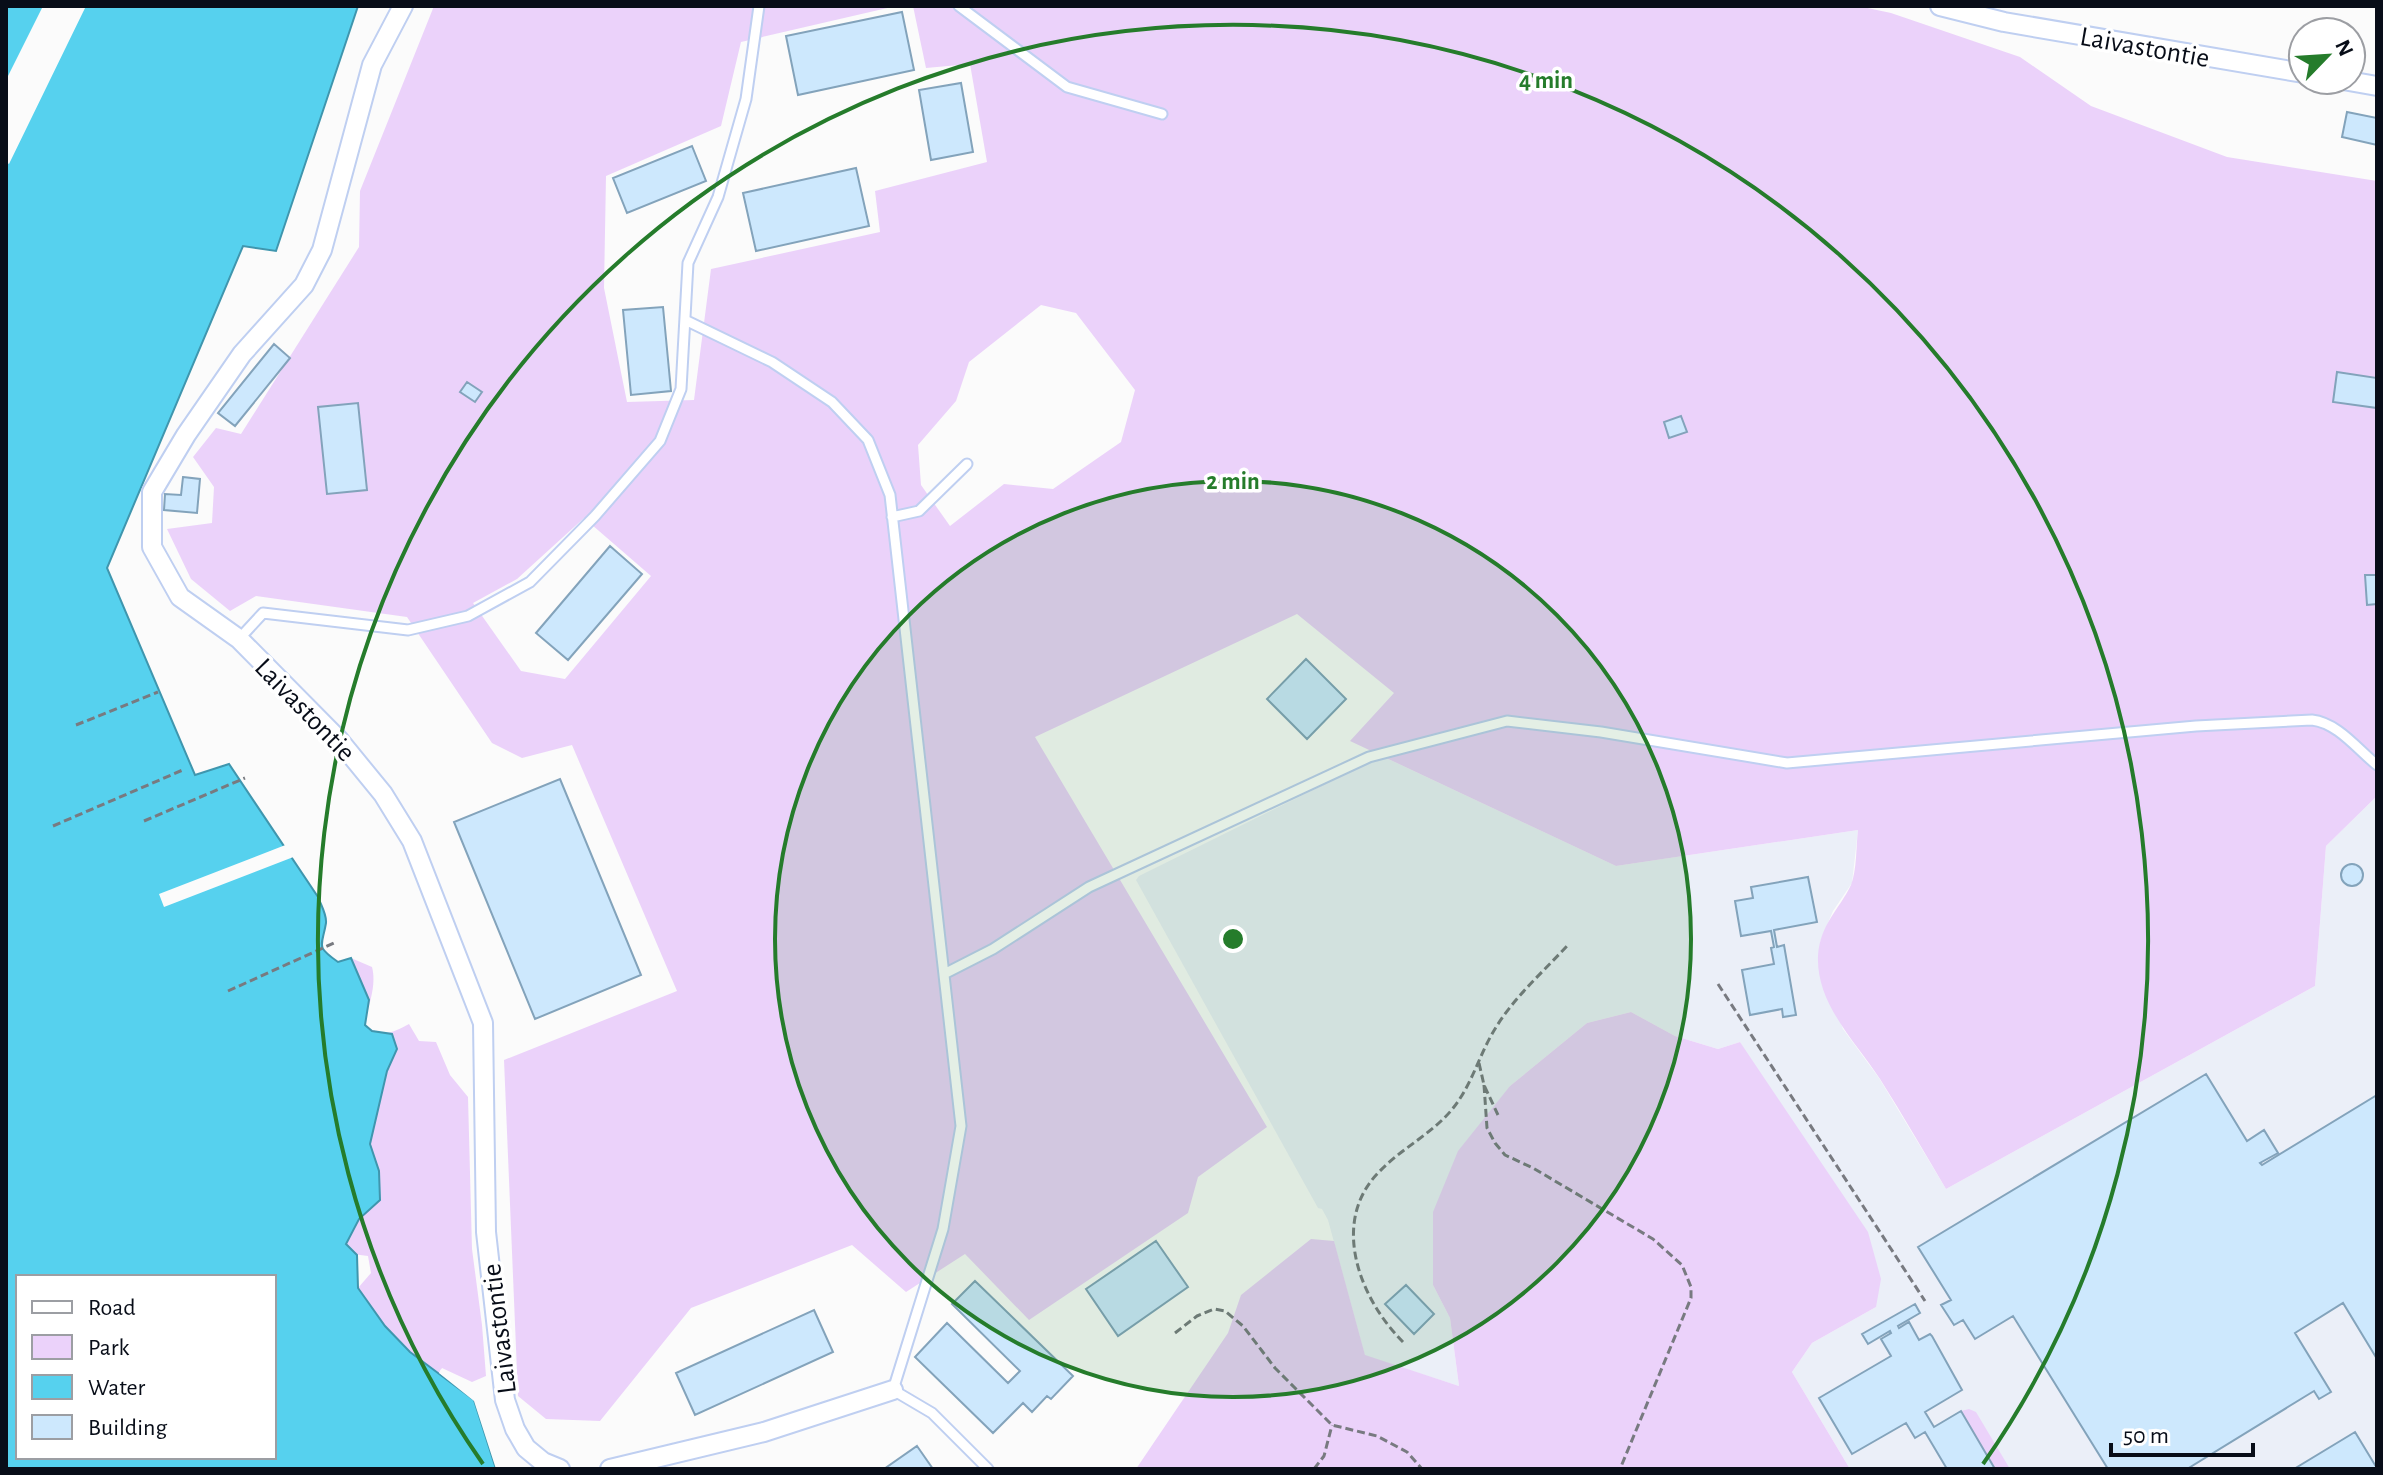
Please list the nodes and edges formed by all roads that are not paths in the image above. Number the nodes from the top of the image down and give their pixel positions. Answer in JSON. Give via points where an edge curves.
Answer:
{"nodes":[{"id":1,"x":403,"y":6,"type":"edge"},
{"id":2,"x":759,"y":6,"type":"edge"},
{"id":3,"x":959,"y":6,"type":"edge"},
{"id":4,"x":1940,"y":6,"type":"edge"},
{"id":5,"x":2287,"y":70,"type":"edge"},
{"id":6,"x":1162,"y":114,"type":"dead end"},
{"id":7,"x":685,"y":320,"type":"junction"},
{"id":8,"x":967,"y":464,"type":"dead end"},
{"id":9,"x":892,"y":517,"type":"junction"},
{"id":10,"x":239,"y":639,"type":"junction"},
{"id":11,"x":2377,"y":765,"type":"edge"},
{"id":12,"x":944,"y":974,"type":"junction"},
{"id":13,"x":893,"y":1390,"type":"junction"},
{"id":14,"x":560,"y":1469,"type":"edge"},
{"id":15,"x":610,"y":1469,"type":"edge"},
{"id":16,"x":988,"y":1469,"type":"edge"}],
"edges":[{"from":1,"to":10,"type":"street","name":"Laivastontie","via":[[372,65],[322,250],[304,285],[242,354],[152,492],[152,547],[180,597]]},
{"from":2,"to":7,"type":"lane","via":[[746,99],[718,197],[688,263]]},
{"from":3,"to":6,"type":"lane","via":[[1067,87]]},
{"from":4,"to":5,"type":"street","name":"Laivastontie","via":[[2004,22]]},
{"from":7,"to":9,"type":"lane","via":[[772,362],[832,402],[868,440],[890,495]]},
{"from":7,"to":10,"type":"lane","via":[[681,389],[660,441],[530,582],[468,616],[408,630],[263,613]]},
{"from":8,"to":9,"type":"lane","via":[[919,511]]},
{"from":9,"to":12,"type":"lane"},
{"from":10,"to":14,"type":"street","name":"Laivastontie","via":[[338,739],[383,794],[412,841],[483,1023],[486,1232],[505,1400],[526,1448]]},
{"from":11,"to":12,"type":"lane","via":[[2333,727],[2312,720],[1787,763],[1507,721],[1369,757],[1089,887]]},
{"from":12,"to":13,"type":"lane","via":[[961,1126],[943,1229]]},
{"from":13,"to":15,"type":"street","via":[[764,1432]]},
{"from":13,"to":16,"type":"lane","via":[[932,1413]]}]}
